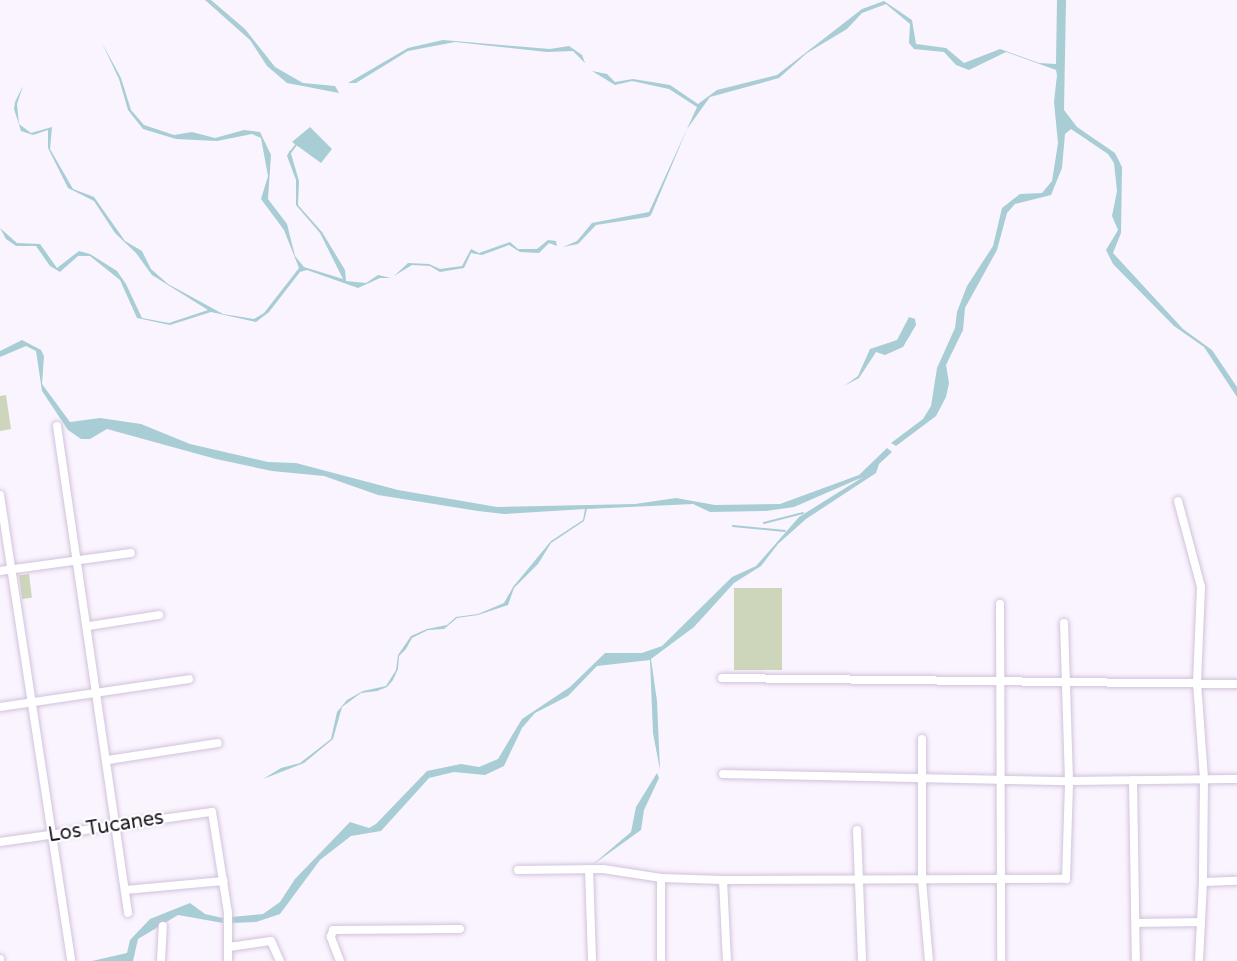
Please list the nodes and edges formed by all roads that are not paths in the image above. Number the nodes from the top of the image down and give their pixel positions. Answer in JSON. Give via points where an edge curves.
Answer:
{"nodes":[{"id":1,"x":57,"y":426,"type":"dead end"},
{"id":2,"x":0,"y":495,"type":"edge"},
{"id":3,"x":1178,"y":501,"type":"dead end"},
{"id":4,"x":131,"y":553,"type":"dead end"},
{"id":5,"x":79,"y":560,"type":"junction"},
{"id":6,"x":11,"y":570,"type":"junction"},
{"id":7,"x":0,"y":571,"type":"edge"},
{"id":8,"x":1000,"y":604,"type":"dead end"},
{"id":9,"x":159,"y":615,"type":"dead end"},
{"id":10,"x":1064,"y":623,"type":"dead end"},
{"id":11,"x":89,"y":626,"type":"junction"},
{"id":12,"x":722,"y":678,"type":"dead end"},
{"id":13,"x":189,"y":679,"type":"dead end"},
{"id":14,"x":1000,"y":680,"type":"junction"},
{"id":15,"x":1066,"y":681,"type":"junction"},
{"id":16,"x":1197,"y":683,"type":"junction"},
{"id":17,"x":1237,"y":684,"type":"edge"},
{"id":18,"x":98,"y":693,"type":"junction"},
{"id":19,"x":33,"y":703,"type":"junction"},
{"id":20,"x":0,"y":707,"type":"edge"},
{"id":21,"x":922,"y":739,"type":"dead end"},
{"id":22,"x":218,"y":743,"type":"dead end"},
{"id":23,"x":108,"y":760,"type":"junction"},
{"id":24,"x":723,"y":774,"type":"dead end"},
{"id":25,"x":921,"y":776,"type":"junction"},
{"id":26,"x":999,"y":778,"type":"junction"},
{"id":27,"x":1204,"y":779,"type":"junction"},
{"id":28,"x":1237,"y":779,"type":"edge"},
{"id":29,"x":1133,"y":780,"type":"junction"},
{"id":30,"x":1069,"y":781,"type":"junction"},
{"id":31,"x":117,"y":825,"type":"junction"},
{"id":32,"x":856,"y":830,"type":"dead end"},
{"id":33,"x":51,"y":836,"type":"junction"},
{"id":34,"x":0,"y":842,"type":"edge"},
{"id":35,"x":589,"y":869,"type":"junction"},
{"id":36,"x":518,"y":870,"type":"dead end"},
{"id":37,"x":661,"y":878,"type":"junction"},
{"id":38,"x":858,"y":879,"type":"junction"},
{"id":39,"x":723,"y":880,"type":"junction"},
{"id":40,"x":922,"y":880,"type":"junction"},
{"id":41,"x":1001,"y":880,"type":"junction"},
{"id":42,"x":1237,"y":881,"type":"edge"},
{"id":43,"x":224,"y":882,"type":"junction"},
{"id":44,"x":1203,"y":882,"type":"junction"},
{"id":45,"x":125,"y":890,"type":"junction"},
{"id":46,"x":128,"y":913,"type":"dead end"},
{"id":47,"x":1200,"y":922,"type":"junction"},
{"id":48,"x":1137,"y":923,"type":"junction"},
{"id":49,"x":163,"y":926,"type":"dead end"},
{"id":50,"x":460,"y":928,"type":"dead end"},
{"id":51,"x":229,"y":947,"type":"junction"},
{"id":52,"x":71,"y":961,"type":"edge"},
{"id":53,"x":161,"y":961,"type":"edge"},
{"id":54,"x":228,"y":961,"type":"edge"},
{"id":55,"x":280,"y":961,"type":"edge"},
{"id":56,"x":340,"y":961,"type":"edge"},
{"id":57,"x":592,"y":961,"type":"edge"},
{"id":58,"x":661,"y":961,"type":"edge"},
{"id":59,"x":727,"y":961,"type":"edge"},
{"id":60,"x":862,"y":961,"type":"edge"},
{"id":61,"x":929,"y":961,"type":"edge"},
{"id":62,"x":1001,"y":961,"type":"edge"},
{"id":63,"x":1136,"y":961,"type":"edge"},
{"id":64,"x":1199,"y":961,"type":"edge"}],
"edges":[{"from":1,"to":5,"type":"street"},
{"from":2,"to":6,"type":"street"},
{"from":3,"to":16,"type":"street","via":[[1201,587]]},
{"from":4,"to":5,"type":"street"},
{"from":5,"to":6,"type":"street"},
{"from":5,"to":11,"type":"street"},
{"from":6,"to":7,"type":"street"},
{"from":6,"to":19,"type":"street"},
{"from":8,"to":14,"type":"street"},
{"from":9,"to":11,"type":"street"},
{"from":10,"to":15,"type":"street"},
{"from":11,"to":18,"type":"street"},
{"from":12,"to":14,"type":"street"},
{"from":13,"to":18,"type":"street"},
{"from":14,"to":15,"type":"street"},
{"from":14,"to":26,"type":"street"},
{"from":15,"to":16,"type":"street"},
{"from":15,"to":30,"type":"street"},
{"from":16,"to":17,"type":"street"},
{"from":16,"to":27,"type":"street"},
{"from":18,"to":19,"type":"street"},
{"from":18,"to":23,"type":"street"},
{"from":19,"to":20,"type":"street"},
{"from":19,"to":33,"type":"street"},
{"from":21,"to":25,"type":"street"},
{"from":22,"to":23,"type":"street"},
{"from":23,"to":31,"type":"street"},
{"from":24,"to":25,"type":"street"},
{"from":25,"to":26,"type":"street"},
{"from":25,"to":40,"type":"street"},
{"from":26,"to":30,"type":"street"},
{"from":26,"to":41,"type":"street"},
{"from":27,"to":28,"type":"street"},
{"from":27,"to":29,"type":"street"},
{"from":27,"to":44,"type":"street"},
{"from":29,"to":30,"type":"street"},
{"from":29,"to":48,"type":"street"},
{"from":30,"to":41,"type":"street","via":[[1066,879]]},
{"from":31,"to":33,"type":"street","name":"Los Tucanes"},
{"from":31,"to":43,"type":"street","name":"Los Tucanes","via":[[212,812]]},
{"from":31,"to":45,"type":"street"},
{"from":32,"to":38,"type":"street"},
{"from":33,"to":34,"type":"street","name":"Los Tucanes"},
{"from":33,"to":52,"type":"street"},
{"from":35,"to":36,"type":"street"},
{"from":35,"to":37,"type":"street"},
{"from":35,"to":57,"type":"street"},
{"from":37,"to":39,"type":"street"},
{"from":37,"to":58,"type":"street"},
{"from":38,"to":39,"type":"street"},
{"from":38,"to":40,"type":"street"},
{"from":38,"to":60,"type":"street"},
{"from":39,"to":59,"type":"street"},
{"from":40,"to":41,"type":"street"},
{"from":40,"to":61,"type":"street"},
{"from":41,"to":62,"type":"street"},
{"from":42,"to":44,"type":"street"},
{"from":43,"to":45,"type":"street"},
{"from":43,"to":51,"type":"street"},
{"from":44,"to":47,"type":"street"},
{"from":45,"to":46,"type":"street"},
{"from":47,"to":48,"type":"street"},
{"from":47,"to":64,"type":"street"},
{"from":48,"to":63,"type":"street"},
{"from":49,"to":53,"type":"street"},
{"from":50,"to":56,"type":"street","via":[[333,930],[331,937]]},
{"from":51,"to":54,"type":"street"},
{"from":51,"to":55,"type":"street","via":[[271,941]]}]}
